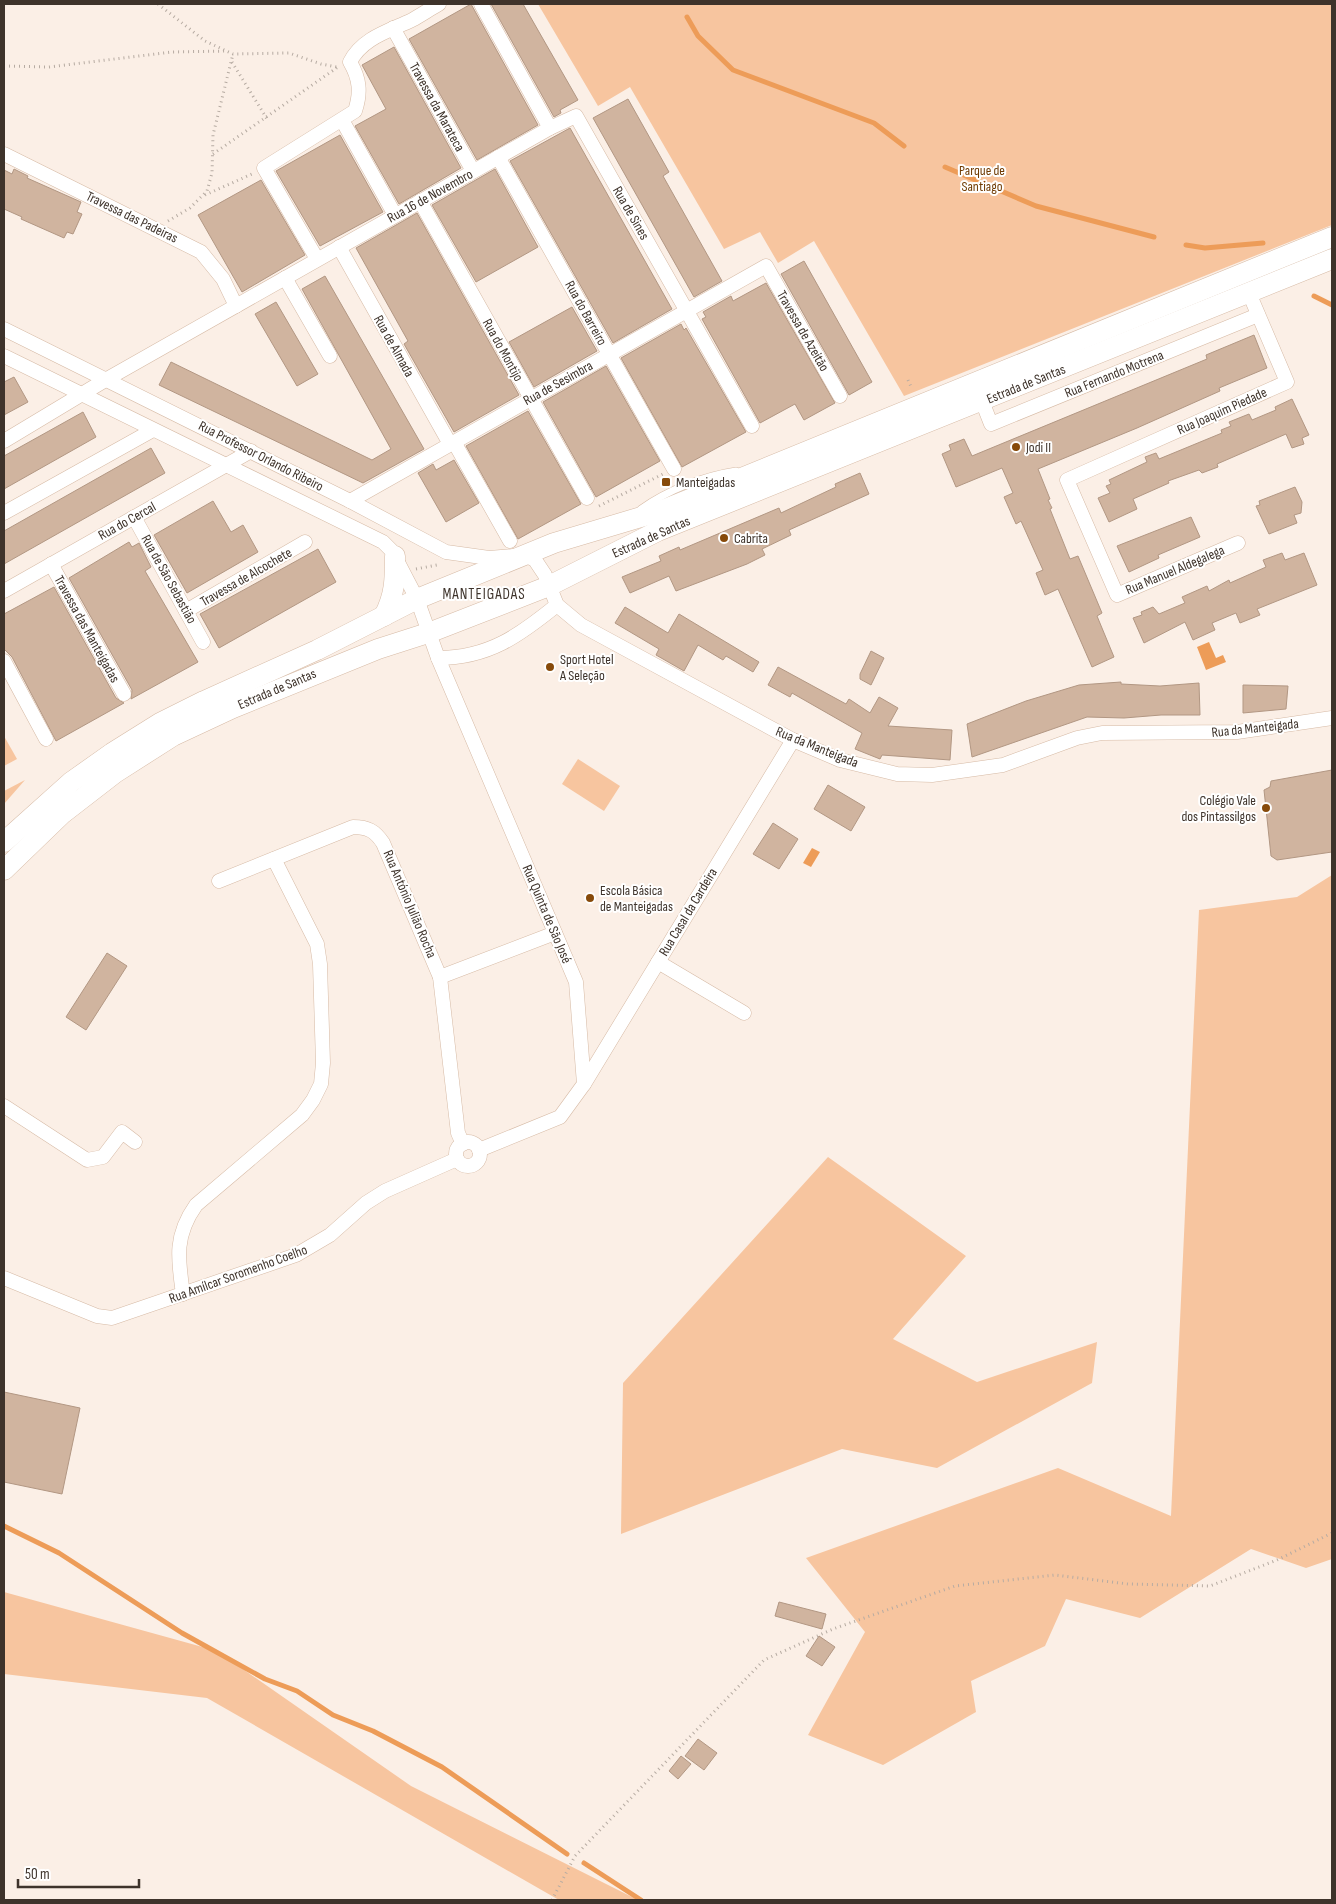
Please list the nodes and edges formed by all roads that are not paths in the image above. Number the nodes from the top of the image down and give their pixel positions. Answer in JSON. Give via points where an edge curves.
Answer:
{"nodes":[{"id":1,"x":439,"y":4,"type":"edge"},
{"id":2,"x":481,"y":4,"type":"edge"},
{"id":3,"x":393,"y":28,"type":"junction"},
{"id":4,"x":576,"y":116,"type":"joint"},
{"id":5,"x":345,"y":126,"type":"junction"},
{"id":6,"x":550,"y":128,"type":"junction"},
{"id":7,"x":4,"y":154,"type":"edge"},
{"id":8,"x":498,"y":157,"type":"junction"},
{"id":9,"x":473,"y":171,"type":"junction"},
{"id":10,"x":420,"y":201,"type":"junction"},
{"id":11,"x":395,"y":215,"type":"junction"},
{"id":12,"x":1332,"y":238,"type":"edge"},
{"id":13,"x":339,"y":247,"type":"junction"},
{"id":14,"x":317,"y":259,"type":"junction"},
{"id":15,"x":1332,"y":259,"type":"edge"},
{"id":16,"x":766,"y":266,"type":"joint"},
{"id":17,"x":1332,"y":266,"type":"edge"},
{"id":18,"x":1306,"y":269,"type":"junction"},
{"id":19,"x":285,"y":278,"type":"junction"},
{"id":20,"x":1249,"y":293,"type":"junction"},
{"id":21,"x":236,"y":306,"type":"junction"},
{"id":22,"x":687,"y":311,"type":"junction"},
{"id":23,"x":1258,"y":315,"type":"junction"},
{"id":24,"x":4,"y":329,"type":"edge"},
{"id":25,"x":610,"y":354,"type":"junction"},
{"id":26,"x":330,"y":356,"type":"dead end"},
{"id":27,"x":7,"y":360,"type":"edge"},
{"id":28,"x":107,"y":379,"type":"junction"},
{"id":29,"x":80,"y":395,"type":"junction"},
{"id":30,"x":840,"y":396,"type":"dead end"},
{"id":31,"x":531,"y":398,"type":"junction"},
{"id":32,"x":982,"y":401,"type":"junction"},
{"id":33,"x":752,"y":426,"type":"dead end"},
{"id":34,"x":153,"y":430,"type":"junction"},
{"id":35,"x":4,"y":441,"type":"edge"},
{"id":36,"x":452,"y":443,"type":"junction"},
{"id":37,"x":251,"y":451,"type":"junction"},
{"id":38,"x":227,"y":465,"type":"junction"},
{"id":39,"x":674,"y":469,"type":"road end"},
{"id":40,"x":1067,"y":480,"type":"joint"},
{"id":41,"x":350,"y":501,"type":"junction"},
{"id":42,"x":590,"y":503,"type":"road end"},
{"id":43,"x":4,"y":514,"type":"edge"},
{"id":44,"x":134,"y":517,"type":"junction"},
{"id":45,"x":510,"y":541,"type":"dead end"},
{"id":46,"x":305,"y":542,"type":"dead end"},
{"id":47,"x":1238,"y":543,"type":"dead end"},
{"id":48,"x":525,"y":555,"type":"junction"},
{"id":49,"x":51,"y":564,"type":"junction"},
{"id":50,"x":399,"y":564,"type":"junction"},
{"id":51,"x":549,"y":586,"type":"junction"},
{"id":52,"x":4,"y":591,"type":"edge"},
{"id":53,"x":418,"y":599,"type":"junction"},
{"id":54,"x":557,"y":605,"type":"junction"},
{"id":55,"x":186,"y":611,"type":"junction"},
{"id":56,"x":384,"y":616,"type":"junction"},
{"id":57,"x":431,"y":632,"type":"junction"},
{"id":58,"x":203,"y":642,"type":"dead end"},
{"id":59,"x":438,"y":658,"type":"junction"},
{"id":60,"x":4,"y":661,"type":"edge"},
{"id":61,"x":124,"y":694,"type":"dead end"},
{"id":62,"x":1332,"y":718,"type":"edge"},
{"id":63,"x":46,"y":740,"type":"dead end"},
{"id":64,"x":792,"y":740,"type":"junction"},
{"id":65,"x":4,"y":842,"type":"edge"},
{"id":66,"x":274,"y":859,"type":"junction"},
{"id":67,"x":4,"y":870,"type":"edge"},
{"id":68,"x":219,"y":881,"type":"dead end"},
{"id":69,"x":556,"y":933,"type":"junction"},
{"id":70,"x":658,"y":962,"type":"junction"},
{"id":71,"x":440,"y":977,"type":"junction"},
{"id":72,"x":744,"y":1013,"type":"dead end"},
{"id":73,"x":584,"y":1084,"type":"junction"},
{"id":74,"x":4,"y":1106,"type":"edge"},
{"id":75,"x":135,"y":1142,"type":"dead end"},
{"id":76,"x":463,"y":1144,"type":"junction"},
{"id":77,"x":479,"y":1150,"type":"junction"},
{"id":78,"x":457,"y":1159,"type":"junction"},
{"id":79,"x":4,"y":1278,"type":"edge"},
{"id":80,"x":183,"y":1294,"type":"junction"}],
"edges":[{"from":1,"to":3,"type":"street"},
{"from":2,"to":6,"type":"street"},
{"from":3,"to":5,"type":"street","via":[[356,50],[350,62],[357,75],[360,95]]},
{"from":3,"to":9,"type":"street","name":"Travessa da Marateca"},
{"from":4,"to":6,"type":"street","name":"Rua 16 de Novembro"},
{"from":4,"to":22,"type":"street","name":"Rua de Sines"},
{"from":5,"to":11,"type":"street"},
{"from":5,"to":14,"type":"street","via":[[267,173]]},
{"from":6,"to":8,"type":"street","name":"Rua 16 de Novembro"},
{"from":7,"to":21,"type":"street","name":"Travessa das Padeiras","via":[[201,252],[223,279]]},
{"from":8,"to":9,"type":"street","name":"Rua 16 de Novembro"},
{"from":8,"to":25,"type":"street","name":"Rua do Barreiro"},
{"from":9,"to":10,"type":"street","name":"Rua 16 de Novembro"},
{"from":10,"to":11,"type":"street","name":"Rua 16 de Novembro"},
{"from":10,"to":31,"type":"street","name":"Rua do Montijo"},
{"from":11,"to":13,"type":"street","name":"Rua 16 de Novembro"},
{"from":12,"to":48,"type":"main road","name":"Estrada de Santas","via":[[658,512]]},
{"from":13,"to":14,"type":"street","name":"Rua 16 de Novembro"},
{"from":13,"to":36,"type":"street","name":"Rua de Almada"},
{"from":14,"to":19,"type":"street","name":"Rua 16 de Novembro"},
{"from":15,"to":18,"type":"main road","name":"Estrada de Santas"},
{"from":16,"to":22,"type":"street","name":"Rua de Sesimbra"},
{"from":16,"to":30,"type":"street","name":"Travessa de Azeitão"},
{"from":17,"to":18,"type":"lane"},
{"from":18,"to":20,"type":"main road","name":"Estrada de Santas"},
{"from":19,"to":21,"type":"street","name":"Rua 16 de Novembro"},
{"from":19,"to":26,"type":"street"},
{"from":20,"to":23,"type":"street","name":"Rua Joaquim Piedade"},
{"from":20,"to":32,"type":"main road","name":"Estrada de Santas"},
{"from":21,"to":28,"type":"street","name":"Rua 16 de Novembro"},
{"from":22,"to":25,"type":"street","name":"Rua de Sesimbra"},
{"from":22,"to":33,"type":"street","name":"Rua de Sines"},
{"from":23,"to":32,"type":"street","name":"Rua Fernando Motrena","via":[[991,424]]},
{"from":23,"to":40,"type":"street","name":"Rua Joaquim Piedade","via":[[1287,382]]},
{"from":24,"to":28,"type":"street","name":"Rua Professor Orlando Ribeiro"},
{"from":25,"to":31,"type":"street","name":"Rua de Sesimbra"},
{"from":25,"to":39,"type":"street","name":"Rua do Barreiro"},
{"from":27,"to":29,"type":"street","name":"Rua Professor Orlando Ribeiro"},
{"from":28,"to":29,"type":"street","name":"Rua 16 de Novembro"},
{"from":28,"to":37,"type":"street","name":"Rua Professor Orlando Ribeiro"},
{"from":29,"to":34,"type":"street","name":"Rua Professor Orlando Ribeiro"},
{"from":29,"to":35,"type":"street","name":"Rua 16 de Novembro"},
{"from":31,"to":36,"type":"street","name":"Rua de Sesimbra"},
{"from":31,"to":42,"type":"street","name":"Rua do Montijo"},
{"from":32,"to":51,"type":"main road","name":"Estrada de Santas","via":[[658,531]]},
{"from":34,"to":38,"type":"street","name":"Rua Professor Orlando Ribeiro"},
{"from":34,"to":43,"type":"street"},
{"from":36,"to":41,"type":"street","name":"Rua de Sesimbra"},
{"from":36,"to":45,"type":"street","name":"Rua de Almada"},
{"from":37,"to":38,"type":"street","name":"Rua do Cercal"},
{"from":37,"to":41,"type":"street","name":"Rua Professor Orlando Ribeiro"},
{"from":38,"to":44,"type":"street","name":"Rua do Cercal"},
{"from":38,"to":50,"type":"street","name":"Rua Professor Orlando Ribeiro","via":[[383,542]]},
{"from":40,"to":47,"type":"street","name":"Rua Manuel Aldegalega","via":[[1117,595]]},
{"from":41,"to":48,"type":"street","name":"Rua Professor Orlando Ribeiro","via":[[446,552],[489,558]]},
{"from":44,"to":49,"type":"street","name":"Rua do Cercal"},
{"from":44,"to":55,"type":"street","name":"Rua de São Sebastião"},
{"from":46,"to":55,"type":"street","name":"Travessa de Alcochete"},
{"from":48,"to":51,"type":"street","name":"Rua da Manteigada","via":[[540,566]]},
{"from":48,"to":53,"type":"main road","name":"Estrada de Santas"},
{"from":49,"to":52,"type":"street","name":"Rua do Cercal"},
{"from":49,"to":61,"type":"street","name":"Travessa das Manteigadas"},
{"from":50,"to":53,"type":"street","name":"Rua Professor Orlando Ribeiro"},
{"from":50,"to":56,"type":"main road","via":[[393,597]]},
{"from":51,"to":54,"type":"street","name":"Rua da Manteigada"},
{"from":51,"to":57,"type":"main road","name":"Estrada de Santas"},
{"from":53,"to":56,"type":"main road","name":"Estrada de Santas"},
{"from":53,"to":57,"type":"street","name":"Rua Professor Orlando Ribeiro"},
{"from":54,"to":59,"type":"street","via":[[527,629],[489,649],[473,655]]},
{"from":54,"to":64,"type":"street","name":"Rua da Manteigada","via":[[581,626]]},
{"from":55,"to":58,"type":"street","name":"Rua de São Sebastião"},
{"from":56,"to":65,"type":"main road","name":"Estrada de Santas","via":[[160,723],[72,782]]},
{"from":57,"to":59,"type":"street","name":"Rua Quinta de São José"},
{"from":57,"to":67,"type":"main road","name":"Estrada de Santas","via":[[323,670],[173,736],[68,808]]},
{"from":59,"to":69,"type":"street","name":"Rua Quinta de São José"},
{"from":60,"to":63,"type":"street"},
{"from":62,"to":64,"type":"street","name":"Rua da Manteigada","via":[[1237,732],[1102,733],[1077,738],[1003,765],[932,775],[897,774],[866,767]]},
{"from":64,"to":70,"type":"street","name":"Rua Casal da Cardeira"},
{"from":66,"to":68,"type":"street","name":"Rua António Julião Rocha"},
{"from":66,"to":71,"type":"street","name":"Rua António Julião Rocha","via":[[353,827],[365,827],[377,834]]},
{"from":66,"to":80,"type":"street","via":[[317,944],[323,1063],[320,1084],[302,1114],[196,1205],[185,1221],[178,1256]]},
{"from":69,"to":71,"type":"street"},
{"from":69,"to":73,"type":"street","name":"Rua Quinta de São José","via":[[576,982]]},
{"from":70,"to":72,"type":"street"},
{"from":70,"to":73,"type":"street","name":"Rua Casal da Cardeira"},
{"from":71,"to":76,"type":"street","name":"Rua António Julião Rocha","via":[[458,1133]]},
{"from":73,"to":77,"type":"street","via":[[560,1117]]},
{"from":74,"to":75,"type":"street","via":[[87,1160],[104,1156],[122,1132]]},
{"from":76,"to":77,"type":"street","via":[[472,1144]]},
{"from":76,"to":78,"type":"street","via":[[457,1150]]},
{"from":77,"to":78,"type":"street","via":[[479,1159],[472,1165],[463,1165]]},
{"from":78,"to":80,"type":"street","name":"Rua Amílcar Soromenho Coelho","via":[[385,1191],[308,1249]]},
{"from":79,"to":80,"type":"street","name":"Rua Amílcar Soromenho Coelho","via":[[104,1318]]}]}
